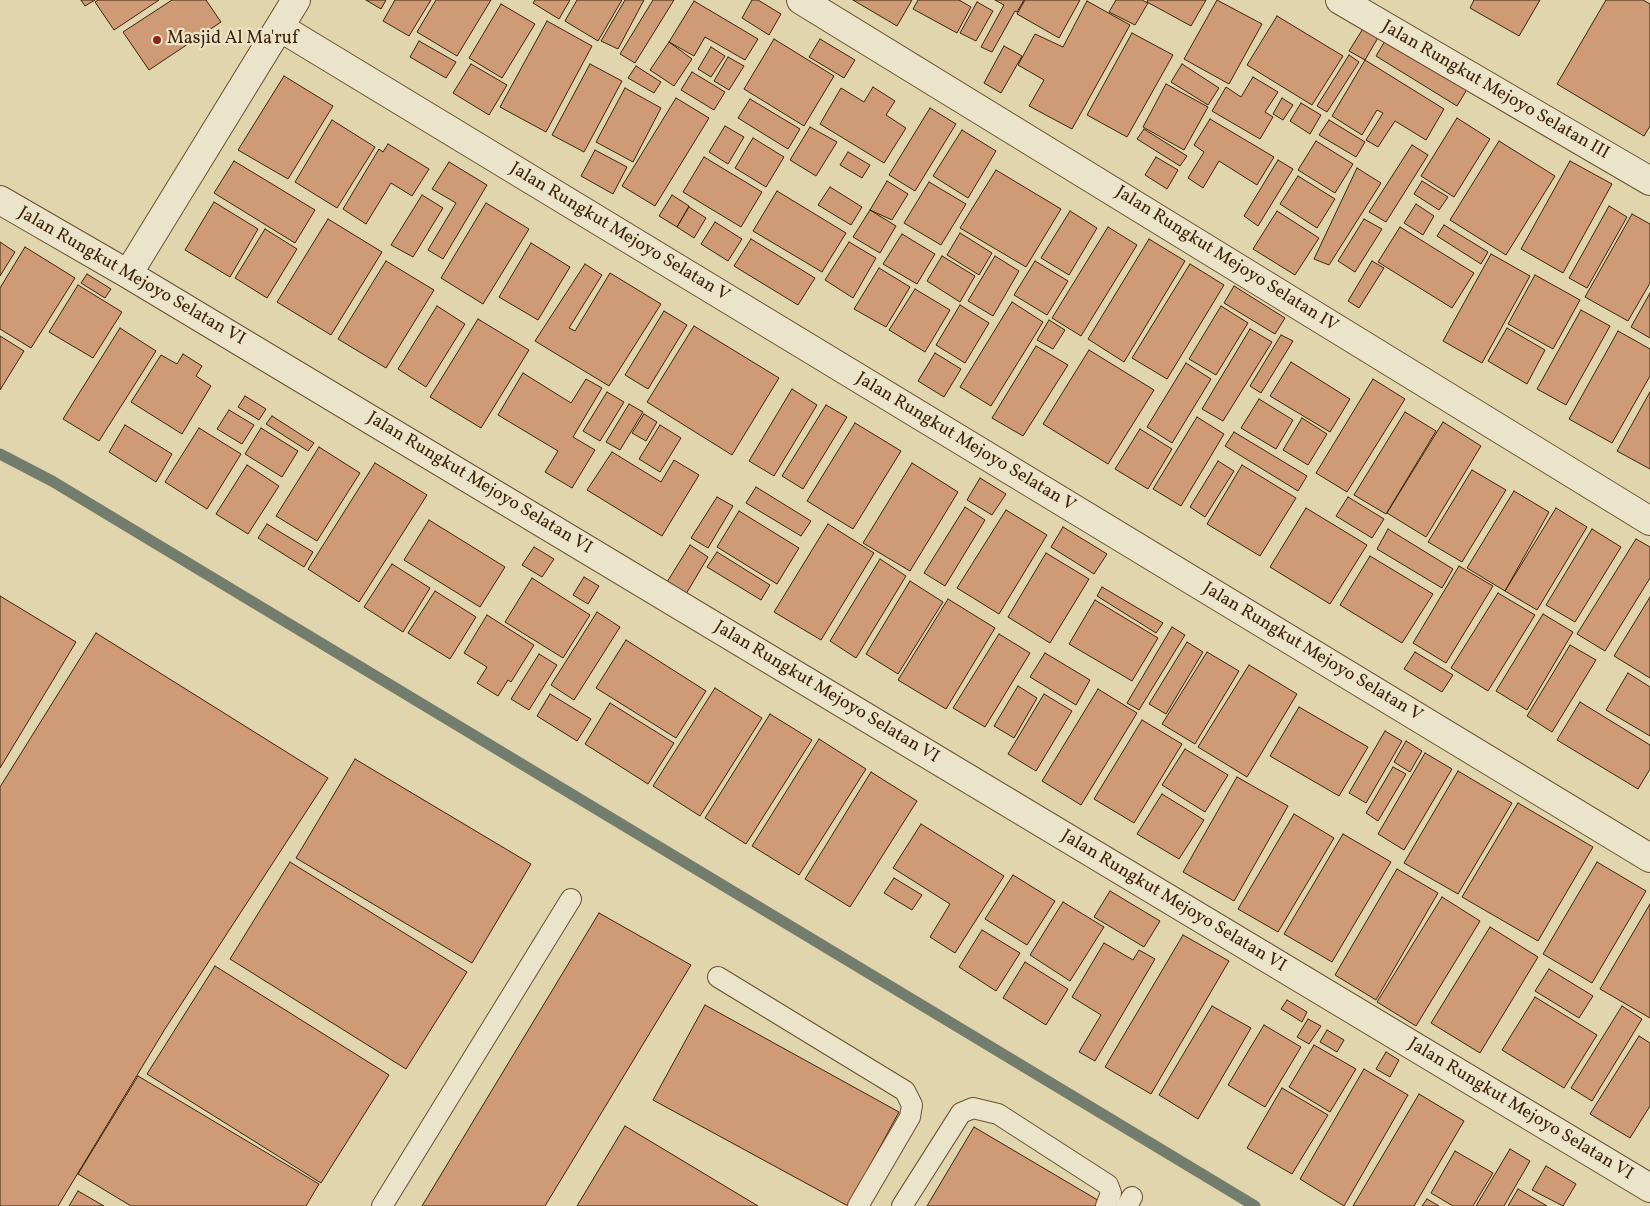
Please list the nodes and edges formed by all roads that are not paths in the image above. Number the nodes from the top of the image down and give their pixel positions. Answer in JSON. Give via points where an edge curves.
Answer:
{"nodes":[{"id":1,"x":296,"y":0,"type":"edge"},
{"id":2,"x":801,"y":0,"type":"edge"},
{"id":3,"x":1340,"y":0,"type":"edge"},
{"id":4,"x":281,"y":28,"type":"junction"},
{"id":5,"x":1650,"y":181,"type":"edge"},
{"id":6,"x":0,"y":200,"type":"edge"},
{"id":7,"x":128,"y":274,"type":"junction"},
{"id":8,"x":1650,"y":521,"type":"edge"},
{"id":9,"x":1650,"y":858,"type":"edge"},
{"id":10,"x":570,"y":899,"type":"dead end"},
{"id":11,"x":718,"y":977,"type":"dead end"},
{"id":12,"x":1650,"y":1188,"type":"edge"},
{"id":13,"x":382,"y":1206,"type":"edge"},
{"id":14,"x":858,"y":1206,"type":"edge"},
{"id":15,"x":902,"y":1206,"type":"edge"},
{"id":16,"x":1106,"y":1206,"type":"edge"}],
"edges":[{"from":1,"to":4,"type":"street"},
{"from":2,"to":8,"type":"street","name":"Jalan Rungkut Mejoyo Selatan IV"},
{"from":3,"to":5,"type":"street","name":"Jalan Rungkut Mejoyo Selatan III"},
{"from":4,"to":7,"type":"street"},
{"from":4,"to":9,"type":"street","name":"Jalan Rungkut Mejoyo Selatan V"},
{"from":6,"to":7,"type":"street","name":"Jalan Rungkut Mejoyo Selatan VI"},
{"from":7,"to":12,"type":"street","name":"Jalan Rungkut Mejoyo Selatan VI"},
{"from":10,"to":13,"type":"lane"},
{"from":11,"to":14,"type":"lane","via":[[905,1091],[912,1105],[910,1117]]},
{"from":15,"to":16,"type":"lane","via":[[960,1113],[974,1108],[998,1114],[1108,1185],[1111,1193]]}]}
